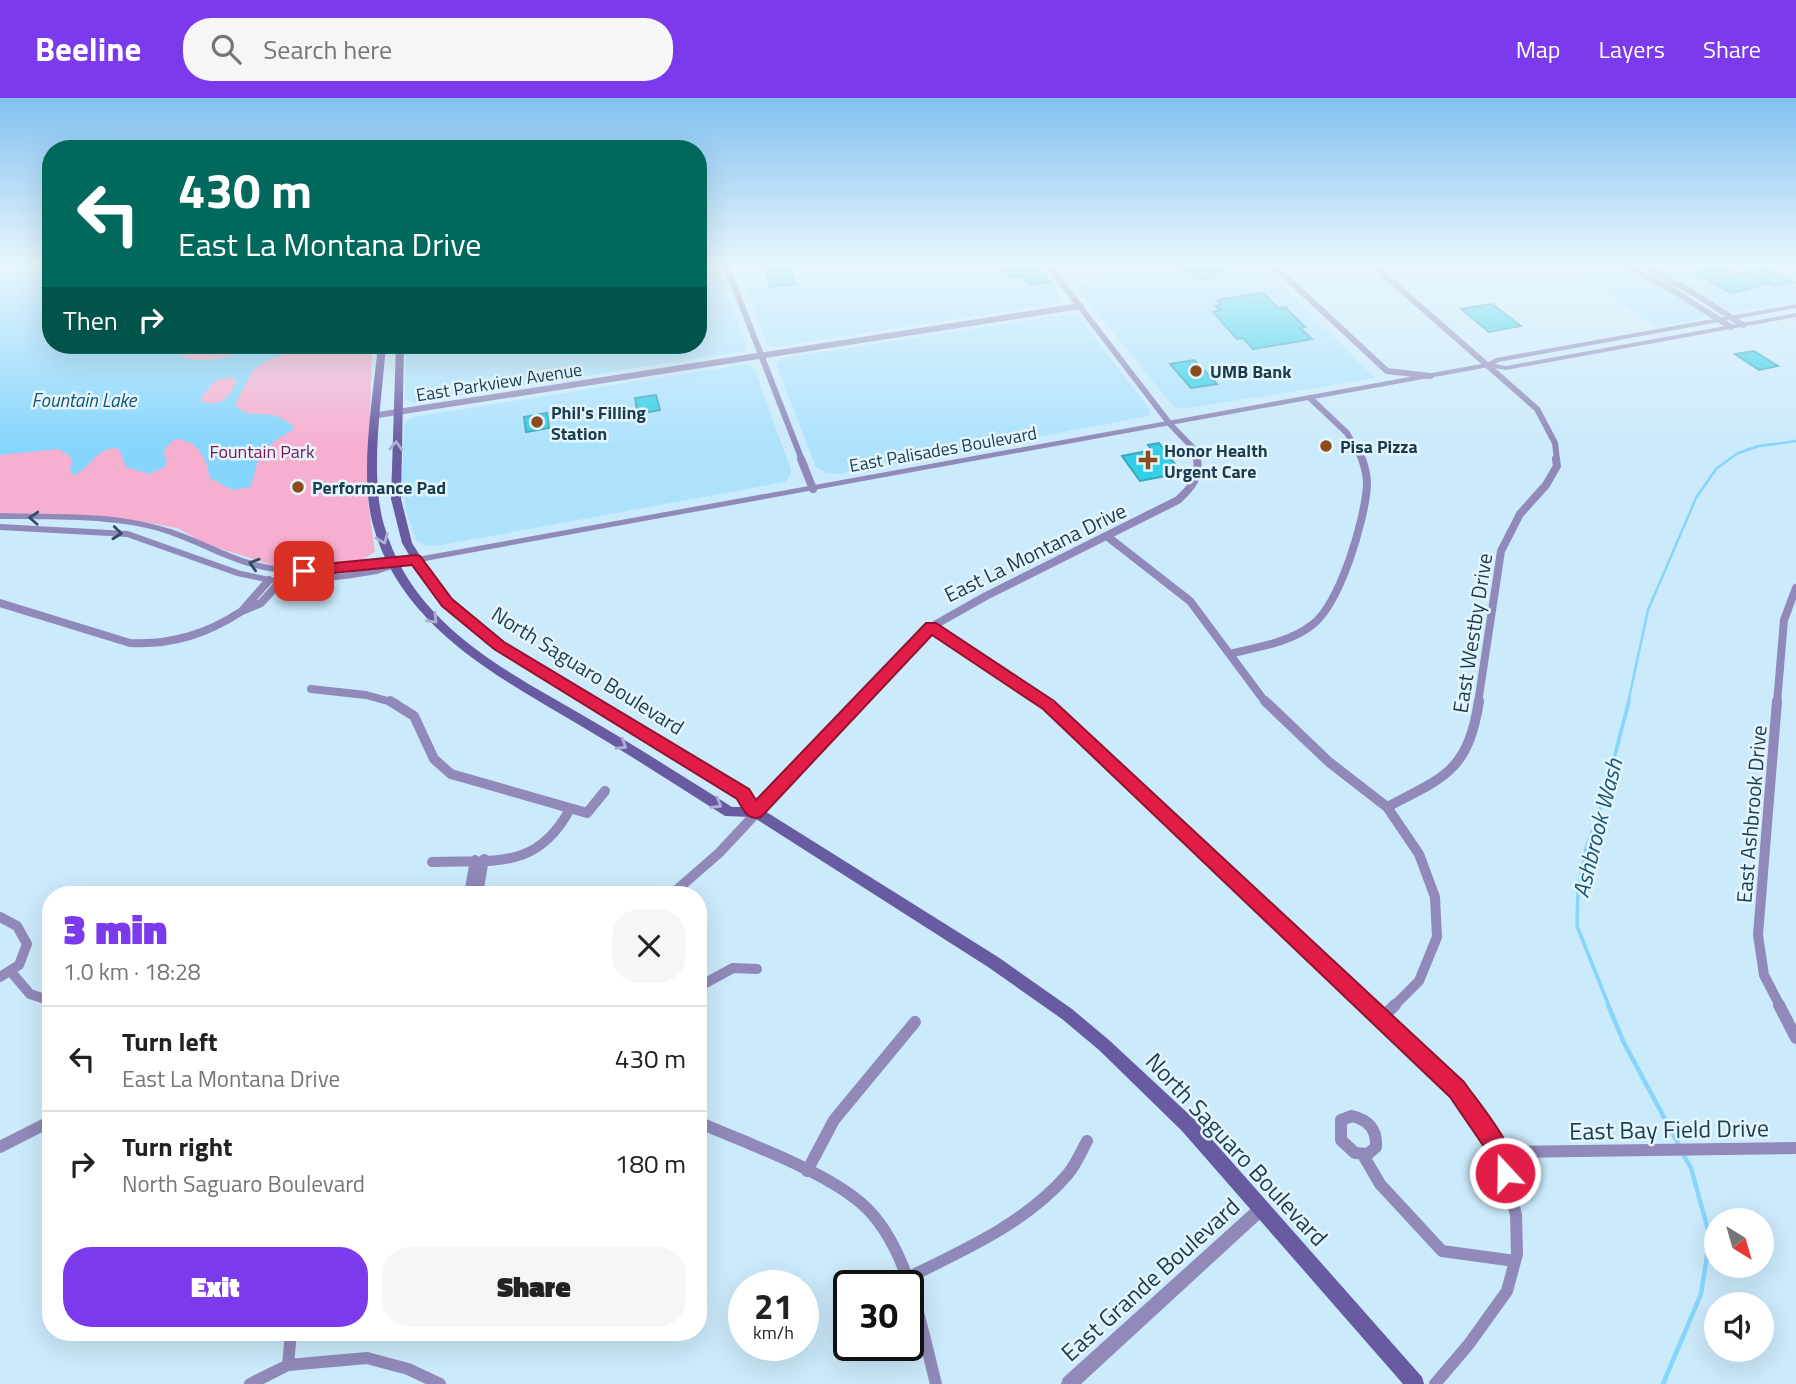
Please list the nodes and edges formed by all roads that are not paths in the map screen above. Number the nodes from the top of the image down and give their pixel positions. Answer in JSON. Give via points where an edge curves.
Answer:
{"nodes":[{"id":1,"x":750,"y":325,"type":"edge"},
{"id":2,"x":957,"y":325,"type":"edge"},
{"id":3,"x":1095,"y":325,"type":"edge"},
{"id":4,"x":1338,"y":325,"type":"edge"},
{"id":5,"x":1443,"y":325,"type":"edge"},
{"id":6,"x":1691,"y":325,"type":"edge"},
{"id":7,"x":1728,"y":325,"type":"edge"},
{"id":8,"x":1743,"y":325,"type":"edge"},
{"id":9,"x":1731,"y":327,"type":"junction"},
{"id":10,"x":381,"y":354,"type":"edge"},
{"id":11,"x":400,"y":354,"type":"edge"},
{"id":12,"x":762,"y":355,"type":"junction"},
{"id":13,"x":1489,"y":365,"type":"junction"},
{"id":14,"x":1387,"y":371,"type":"junction"},
{"id":15,"x":1431,"y":376,"type":"junction"},
{"id":16,"x":1381,"y":385,"type":"junction"},
{"id":17,"x":1310,"y":398,"type":"junction"},
{"id":18,"x":397,"y":412,"type":"junction"},
{"id":19,"x":378,"y":415,"type":"junction"},
{"id":20,"x":1170,"y":424,"type":"junction"},
{"id":21,"x":813,"y":489,"type":"junction"},
{"id":22,"x":0,"y":516,"type":"edge"},
{"id":23,"x":0,"y":527,"type":"edge"},
{"id":24,"x":1108,"y":537,"type":"junction"},
{"id":25,"x":416,"y":560,"type":"junction"},
{"id":26,"x":398,"y":563,"type":"junction"},
{"id":27,"x":269,"y":580,"type":"junction"},
{"id":28,"x":280,"y":582,"type":"junction"},
{"id":29,"x":1796,"y":588,"type":"edge"},
{"id":30,"x":0,"y":603,"type":"edge"},
{"id":31,"x":242,"y":611,"type":"junction"},
{"id":32,"x":931,"y":627,"type":"junction"},
{"id":33,"x":1230,"y":654,"type":"junction"},
{"id":34,"x":311,"y":689,"type":"dead end"},
{"id":35,"x":605,"y":791,"type":"dead end"},
{"id":36,"x":1387,"y":807,"type":"junction"},
{"id":37,"x":570,"y":809,"type":"junction"},
{"id":38,"x":755,"y":813,"type":"junction"},
{"id":39,"x":480,"y":860,"type":"junction"},
{"id":40,"x":432,"y":862,"type":"dead end"},
{"id":41,"x":471,"y":886,"type":"edge"},
{"id":42,"x":478,"y":886,"type":"edge"},
{"id":43,"x":681,"y":886,"type":"edge"},
{"id":44,"x":0,"y":917,"type":"edge"},
{"id":45,"x":757,"y":969,"type":"dead end"},
{"id":46,"x":12,"y":973,"type":"junction"},
{"id":47,"x":0,"y":977,"type":"edge"},
{"id":48,"x":707,"y":982,"type":"edge"},
{"id":49,"x":42,"y":998,"type":"edge"},
{"id":50,"x":1382,"y":1018,"type":"junction"},
{"id":51,"x":915,"y":1022,"type":"dead end"},
{"id":52,"x":1796,"y":1038,"type":"edge"},
{"id":53,"x":42,"y":1126,"type":"edge"},
{"id":54,"x":707,"y":1126,"type":"edge"},
{"id":55,"x":1087,"y":1140,"type":"dead end"},
{"id":56,"x":0,"y":1147,"type":"edge"},
{"id":57,"x":1796,"y":1148,"type":"edge"},
{"id":58,"x":1500,"y":1152,"type":"junction"},
{"id":59,"x":1363,"y":1155,"type":"dead end"},
{"id":60,"x":807,"y":1171,"type":"junction"},
{"id":61,"x":1262,"y":1208,"type":"junction"},
{"id":62,"x":1515,"y":1261,"type":"junction"},
{"id":63,"x":903,"y":1270,"type":"edge"},
{"id":64,"x":923,"y":1270,"type":"edge"},
{"id":65,"x":924,"y":1340,"type":"edge"},
{"id":66,"x":290,"y":1341,"type":"edge"},
{"id":67,"x":288,"y":1365,"type":"junction"},
{"id":68,"x":250,"y":1384,"type":"edge"},
{"id":69,"x":440,"y":1384,"type":"edge"},
{"id":70,"x":936,"y":1384,"type":"edge"},
{"id":71,"x":1069,"y":1384,"type":"edge"},
{"id":72,"x":1415,"y":1384,"type":"edge"},
{"id":73,"x":1435,"y":1384,"type":"edge"}],
"edges":[{"from":1,"to":12,"type":"street"},
{"from":2,"to":12,"type":"street","name":"East Parkview Avenue"},
{"from":3,"to":20,"type":"street","name":"East La Montana Drive"},
{"from":4,"to":14,"type":"street"},
{"from":5,"to":13,"type":"street","name":"East Westby Drive"},
{"from":6,"to":13,"type":"street","name":"East Palisades Boulevard","via":[[1496,360]]},
{"from":7,"to":9,"type":"street"},
{"from":8,"to":9,"type":"street","name":"East Palisades Boulevard"},
{"from":9,"to":13,"type":"street","name":"East Palisades Boulevard","via":[[1506,368]]},
{"from":10,"to":19,"type":"main road","name":"North Saguaro Boulevard"},
{"from":11,"to":18,"type":"main road","name":"North Saguaro Boulevard"},
{"from":12,"to":18,"type":"street","name":"East Parkview Avenue"},
{"from":12,"to":21,"type":"street"},
{"from":13,"to":15,"type":"street","name":"East Palisades Boulevard"},
{"from":13,"to":36,"type":"street","name":"East Westby Drive","via":[[1543,418],[1555,443],[1557,466],[1520,514],[1502,551],[1467,753],[1445,776]]},
{"from":14,"to":15,"type":"street"},
{"from":14,"to":16,"type":"street"},
{"from":15,"to":16,"type":"street","name":"East Palisades Boulevard"},
{"from":16,"to":17,"type":"street","name":"East Palisades Boulevard"},
{"from":17,"to":20,"type":"street","name":"East Palisades Boulevard"},
{"from":17,"to":33,"type":"street","via":[[1351,440],[1366,473],[1365,498],[1336,593],[1322,617],[1306,630]]},
{"from":18,"to":19,"type":"street","name":"East Parkview Avenue"},
{"from":25,"to":18,"type":"main road","name":"North Saguaro Boulevard","one_way":true,"via":[[405,538],[396,499]]},
{"from":19,"to":26,"type":"main road","name":"North Saguaro Boulevard","one_way":true,"via":[[374,502],[381,536]]},
{"from":20,"to":21,"type":"street","name":"East Palisades Boulevard"},
{"from":20,"to":24,"type":"street","name":"East La Montana Drive","via":[[1195,454],[1200,466],[1197,482],[1180,500]]},
{"from":21,"to":25,"type":"street","name":"East Palisades Boulevard"},
{"from":26,"to":22,"type":"street","one_way":true,"via":[[312,571],[274,569],[146,525]]},
{"from":23,"to":27,"type":"street","one_way":true,"via":[[128,534],[240,575]]},
{"from":24,"to":32,"type":"street","name":"East La Montana Drive"},
{"from":24,"to":33,"type":"street","via":[[1190,601]]},
{"from":25,"to":26,"type":"street","name":"East Palisades Boulevard"},
{"from":25,"to":38,"type":"main road","name":"North Saguaro Boulevard","via":[[447,603],[499,646],[743,794]]},
{"from":26,"to":28,"type":"street","via":[[346,576]]},
{"from":26,"to":38,"type":"main road","name":"North Saguaro Boulevard","one_way":true,"via":[[410,592],[428,614],[481,658],[730,811]]},
{"from":27,"to":28,"type":"street"},
{"from":27,"to":31,"type":"street"},
{"from":28,"to":31,"type":"street","via":[[261,603]]},
{"from":29,"to":52,"type":"street","name":"East Ashbrook Drive","via":[[1784,620],[1758,935],[1764,975]]},
{"from":30,"to":31,"type":"street","via":[[143,644],[188,638]]},
{"from":32,"to":38,"type":"street","name":"East La Montana Drive"},
{"from":32,"to":50,"type":"street","via":[[1048,705]]},
{"from":33,"to":36,"type":"street","via":[[1268,706]]},
{"from":34,"to":37,"type":"street","via":[[354,691],[404,708],[415,717],[432,758],[452,774]]},
{"from":35,"to":37,"type":"street","via":[[587,813]]},
{"from":36,"to":50,"type":"street","via":[[1419,854],[1435,897],[1437,937],[1419,981]]},
{"from":37,"to":39,"type":"street","via":[[543,846],[529,853]]},
{"from":38,"to":43,"type":"street","name":"East La Montana Drive"},
{"from":38,"to":61,"type":"main road","name":"North Saguaro Boulevard","via":[[993,962],[1067,1014],[1188,1125]]},
{"from":39,"to":40,"type":"street"},
{"from":39,"to":41,"type":"street"},
{"from":39,"to":42,"type":"street"},
{"from":44,"to":46,"type":"street","via":[[17,926],[27,944]]},
{"from":45,"to":48,"type":"street","via":[[733,968]]},
{"from":46,"to":47,"type":"street"},
{"from":46,"to":49,"type":"street","via":[[30,994]]},
{"from":50,"to":58,"type":"street","via":[[1457,1089]]},
{"from":51,"to":60,"type":"street","via":[[834,1120]]},
{"from":53,"to":56,"type":"street"},
{"from":54,"to":60,"type":"street"},
{"from":55,"to":64,"type":"street","via":[[1071,1171],[1035,1204],[983,1240]]},
{"from":57,"to":58,"type":"street","name":"East Bay Field Drive"},
{"from":58,"to":62,"type":"street","via":[[1516,1215]]},
{"from":59,"to":62,"type":"street","via":[[1380,1184],[1442,1251]]},
{"from":60,"to":63,"type":"street","via":[[863,1204],[888,1238]]},
{"from":61,"to":71,"type":"street","name":"East Grande Boulevard"},
{"from":61,"to":72,"type":"main road","name":"North Saguaro Boulevard"},
{"from":62,"to":73,"type":"street","via":[[1507,1291]]},
{"from":65,"to":70,"type":"street"},
{"from":66,"to":67,"type":"street"},
{"from":67,"to":68,"type":"street"},
{"from":67,"to":69,"type":"street","via":[[367,1358]]}]}
